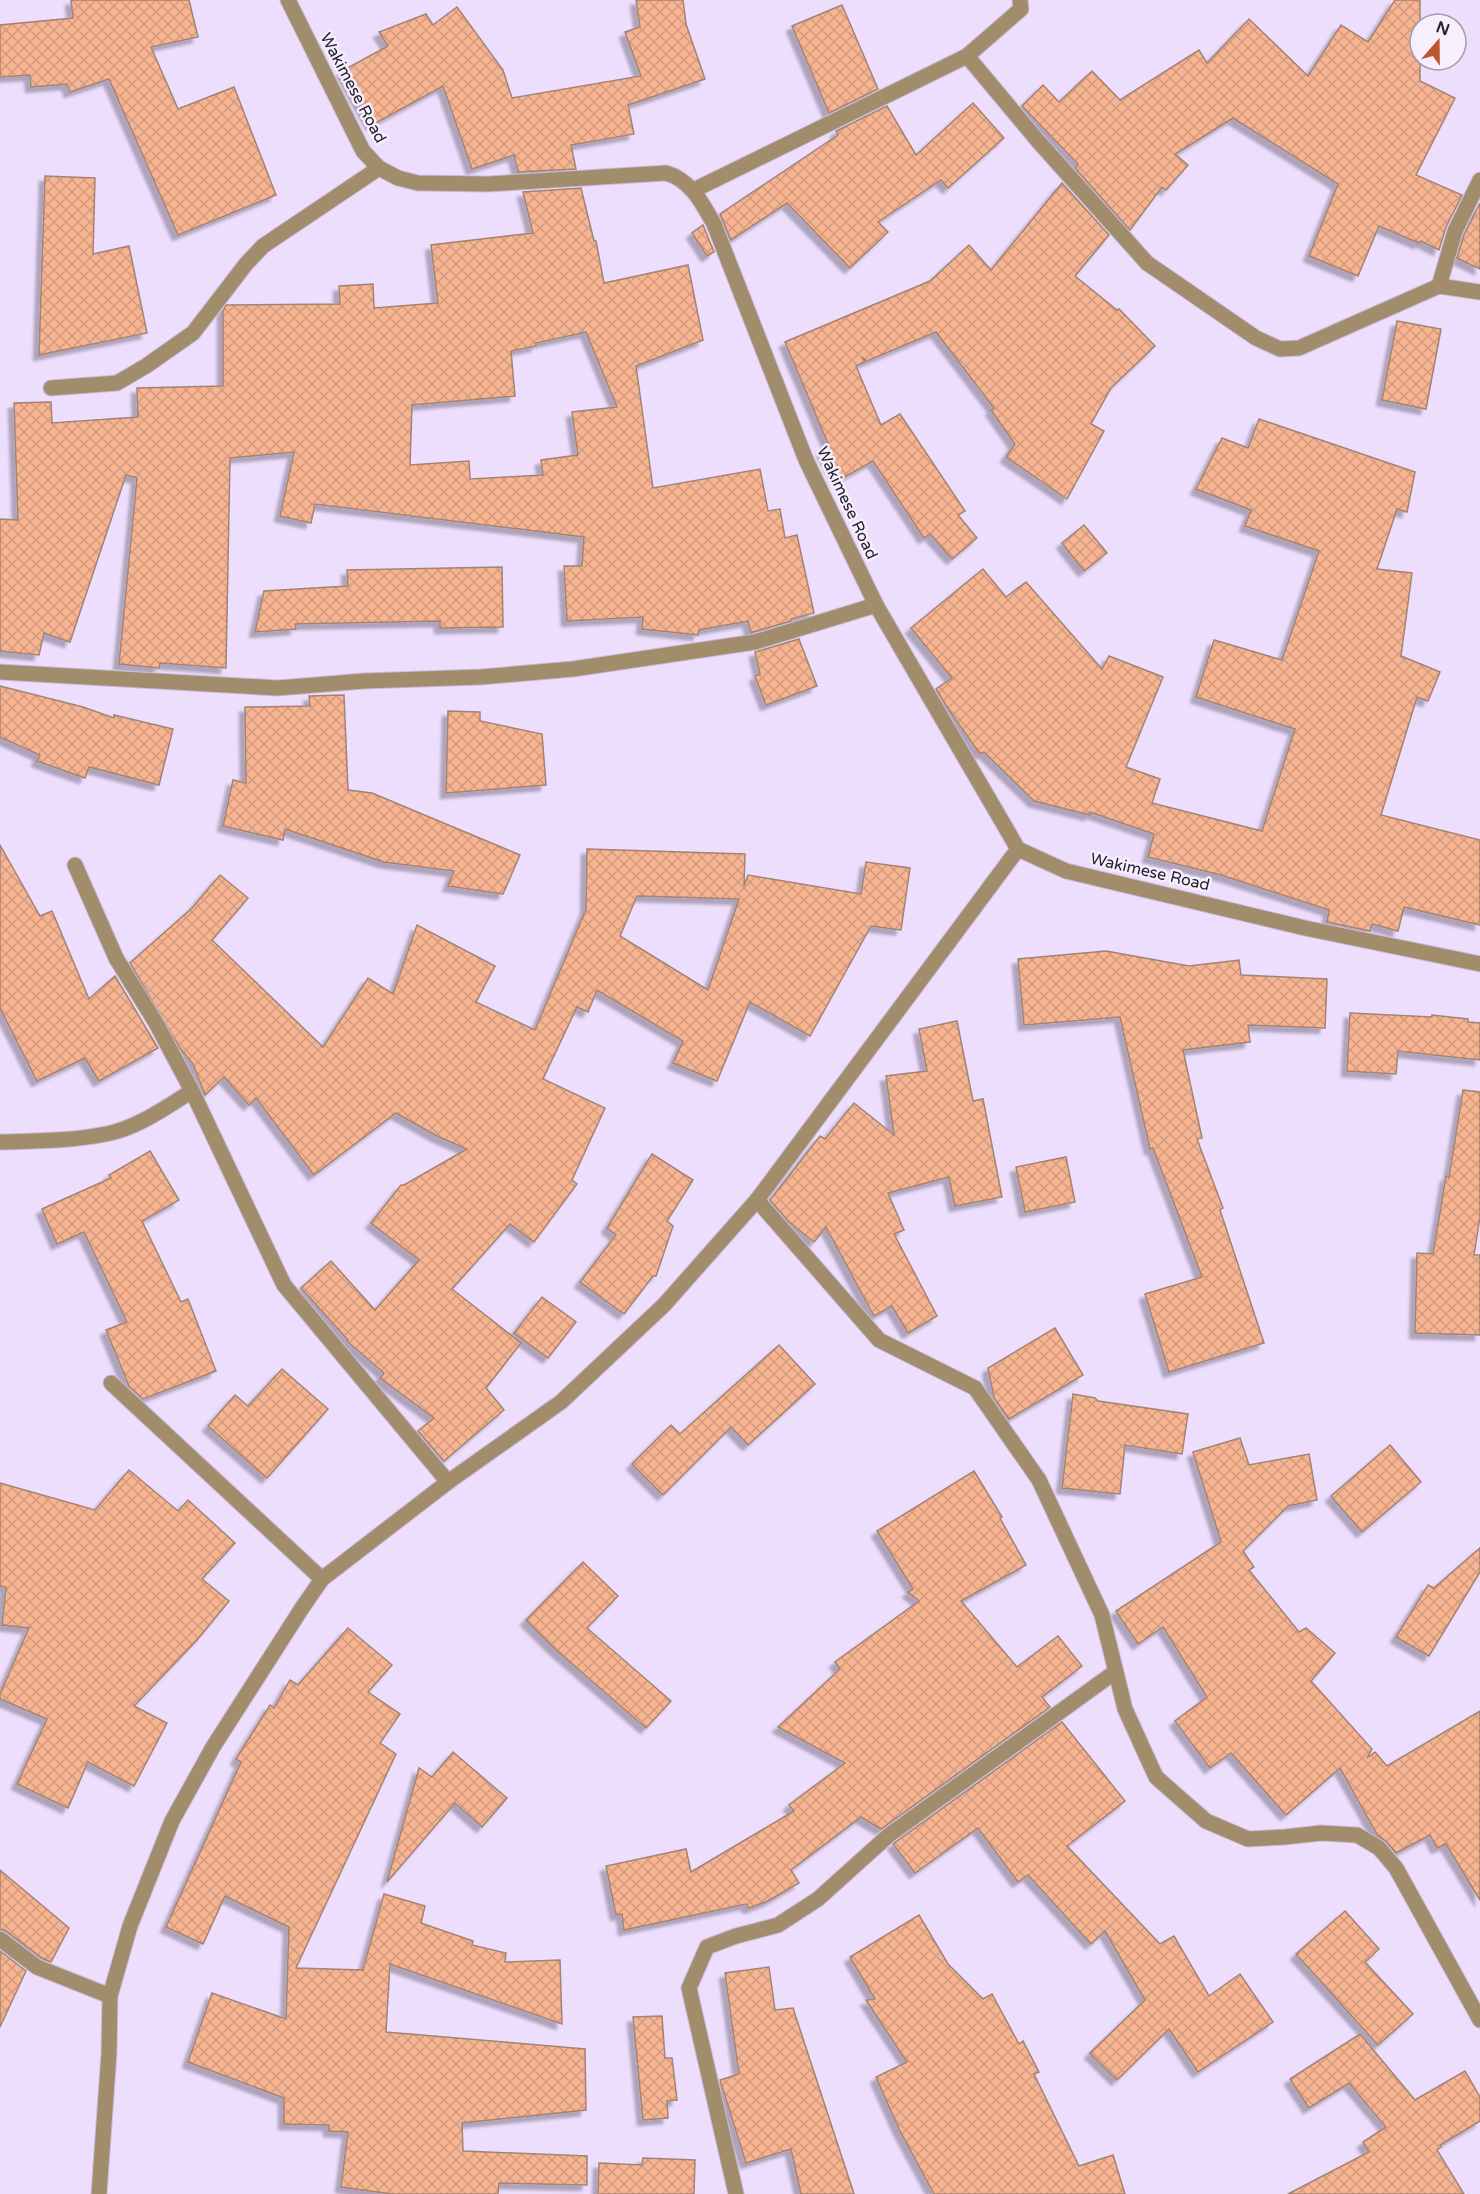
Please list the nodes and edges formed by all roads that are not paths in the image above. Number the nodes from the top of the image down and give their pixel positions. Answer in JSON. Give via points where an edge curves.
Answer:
{"nodes":[{"id":1,"x":288,"y":0,"type":"edge"},
{"id":2,"x":1020,"y":0,"type":"edge"},
{"id":3,"x":967,"y":56,"type":"junction"},
{"id":4,"x":379,"y":168,"type":"junction"},
{"id":5,"x":1480,"y":180,"type":"edge"},
{"id":6,"x":694,"y":190,"type":"junction"},
{"id":7,"x":1439,"y":286,"type":"junction"},
{"id":8,"x":1480,"y":292,"type":"edge"},
{"id":9,"x":51,"y":388,"type":"dead end"},
{"id":10,"x":876,"y":605,"type":"junction"},
{"id":11,"x":0,"y":672,"type":"edge"},
{"id":12,"x":1018,"y":849,"type":"junction"},
{"id":13,"x":75,"y":865,"type":"dead end"},
{"id":14,"x":1480,"y":964,"type":"edge"},
{"id":15,"x":192,"y":1091,"type":"junction"},
{"id":16,"x":0,"y":1142,"type":"edge"},
{"id":17,"x":757,"y":1200,"type":"junction"},
{"id":18,"x":111,"y":1383,"type":"dead end"},
{"id":19,"x":448,"y":1482,"type":"junction"},
{"id":20,"x":322,"y":1579,"type":"junction"},
{"id":21,"x":1115,"y":1672,"type":"junction"},
{"id":22,"x":0,"y":1939,"type":"edge"},
{"id":23,"x":110,"y":1996,"type":"junction"},
{"id":24,"x":1480,"y":2020,"type":"edge"},
{"id":25,"x":99,"y":2194,"type":"edge"},
{"id":26,"x":736,"y":2194,"type":"edge"}],
"edges":[{"from":1,"to":4,"type":"street","name":"Wakimese Road","via":[[363,151]]},
{"from":2,"to":3,"type":"street","via":[[1022,9]]},
{"from":3,"to":6,"type":"street"},
{"from":3,"to":7,"type":"street","via":[[1147,263],[1256,338],[1280,349],[1299,348]]},
{"from":4,"to":6,"type":"street","name":"Wakimese Road","via":[[398,178],[438,184],[666,173]]},
{"from":4,"to":9,"type":"street","via":[[263,246],[193,333],[146,366],[117,383]]},
{"from":5,"to":7,"type":"street","via":[[1455,231]]},
{"from":6,"to":10,"type":"street","name":"Wakimese Road","via":[[714,224],[806,460]]},
{"from":7,"to":8,"type":"street"},
{"from":10,"to":11,"type":"street","via":[[755,642],[573,669],[278,688]]},
{"from":10,"to":12,"type":"street","name":"Wakimese Road"},
{"from":12,"to":14,"type":"street","name":"Wakimese Road","via":[[1066,871],[1305,928]]},
{"from":12,"to":17,"type":"street"},
{"from":13,"to":15,"type":"street","via":[[116,958]]},
{"from":15,"to":16,"type":"street","via":[[151,1117],[107,1134]]},
{"from":15,"to":19,"type":"street","via":[[284,1285]]},
{"from":17,"to":19,"type":"street","via":[[664,1305],[569,1394]]},
{"from":17,"to":21,"type":"street","via":[[879,1340],[975,1388],[1039,1480],[1102,1615]]},
{"from":18,"to":20,"type":"street"},
{"from":19,"to":20,"type":"street"},
{"from":20,"to":23,"type":"street","via":[[226,1726],[172,1821],[130,1926]]},
{"from":21,"to":24,"type":"street","via":[[1125,1709],[1156,1776],[1206,1821],[1248,1839],[1321,1833],[1358,1835],[1379,1848],[1396,1868]]},
{"from":21,"to":26,"type":"street","via":[[889,1835],[818,1899],[778,1925],[707,1947],[689,1988]]},
{"from":22,"to":23,"type":"street","via":[[37,1967]]},
{"from":23,"to":25,"type":"street"}]}
